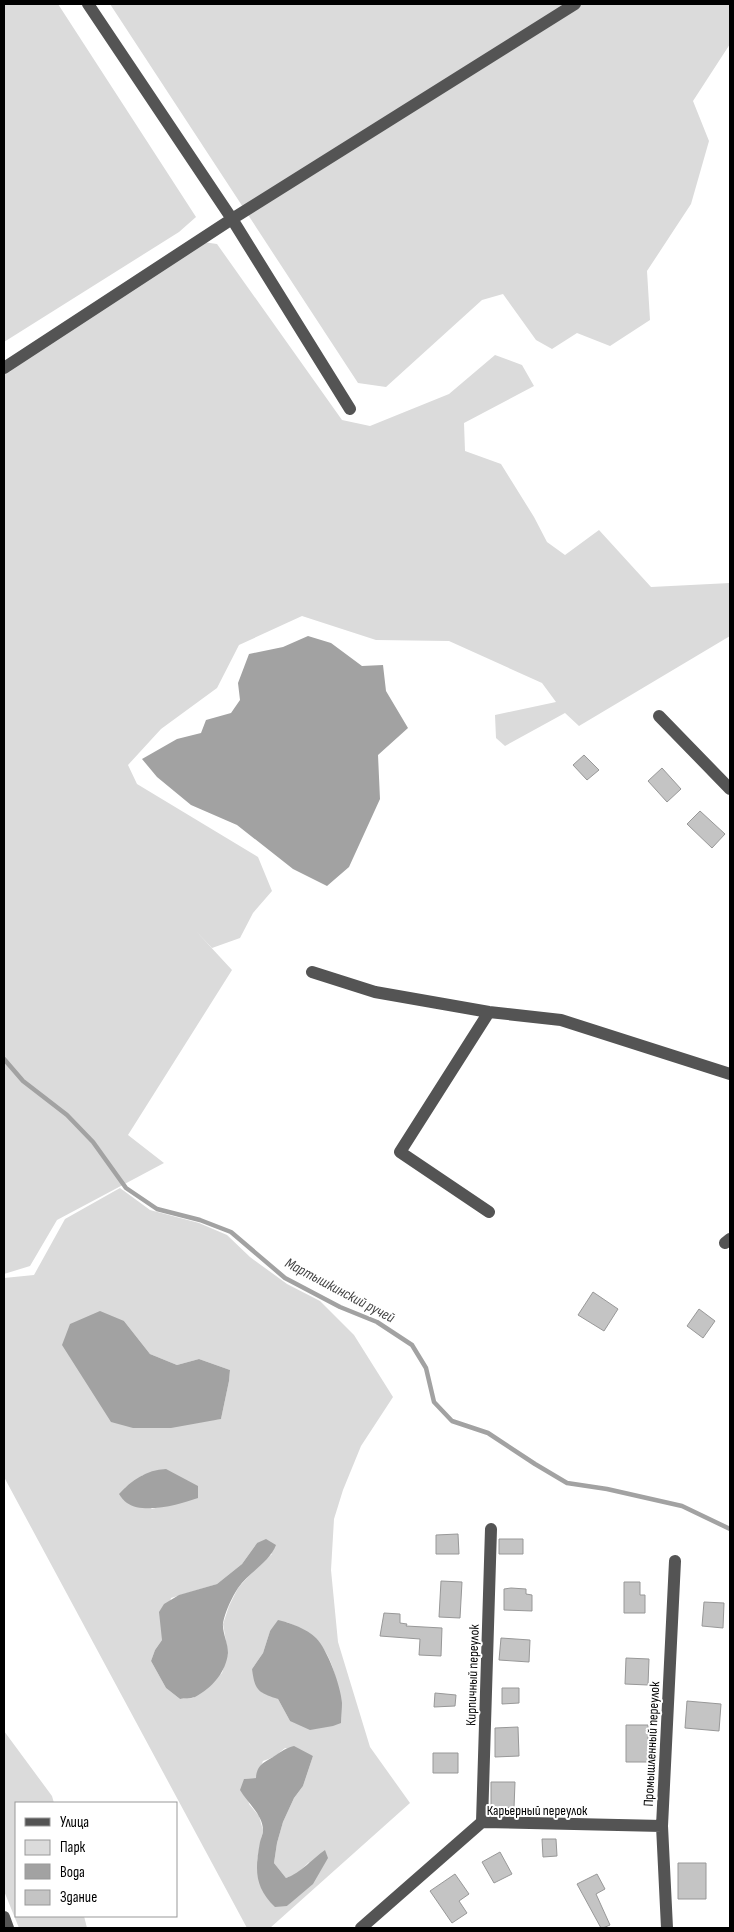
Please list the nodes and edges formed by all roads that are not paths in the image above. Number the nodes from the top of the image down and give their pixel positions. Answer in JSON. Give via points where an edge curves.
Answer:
{"nodes":[{"id":1,"x":88,"y":4,"type":"edge"},
{"id":2,"x":575,"y":4,"type":"edge"},
{"id":3,"x":232,"y":219,"type":"junction"},
{"id":4,"x":4,"y":368,"type":"edge"},
{"id":5,"x":350,"y":409,"type":"dead end"},
{"id":6,"x":659,"y":716,"type":"dead end"},
{"id":7,"x":730,"y":789,"type":"edge"},
{"id":8,"x":312,"y":972,"type":"dead end"},
{"id":9,"x":489,"y":1012,"type":"junction"},
{"id":10,"x":730,"y":1074,"type":"edge"},
{"id":11,"x":489,"y":1212,"type":"dead end"},
{"id":12,"x":491,"y":1529,"type":"dead end"},
{"id":13,"x":675,"y":1561,"type":"dead end"},
{"id":14,"x":482,"y":1822,"type":"junction"},
{"id":15,"x":662,"y":1826,"type":"junction"},
{"id":16,"x":4,"y":1917,"type":"edge"},
{"id":17,"x":8,"y":1928,"type":"edge"},
{"id":18,"x":361,"y":1928,"type":"edge"},
{"id":19,"x":667,"y":1928,"type":"edge"}],
"edges":[{"from":1,"to":3,"type":"street"},
{"from":2,"to":3,"type":"street"},
{"from":3,"to":4,"type":"street"},
{"from":3,"to":5,"type":"street"},
{"from":6,"to":7,"type":"street"},
{"from":8,"to":9,"type":"street","via":[[375,992]]},
{"from":9,"to":10,"type":"street","via":[[561,1020]]},
{"from":9,"to":11,"type":"street","via":[[400,1152]]},
{"from":12,"to":14,"type":"street","name":"Кирпичный переулок"},
{"from":13,"to":15,"type":"street","name":"Промышленный переулок"},
{"from":14,"to":15,"type":"street","name":"Карьерный переулок"},
{"from":14,"to":18,"type":"street","name":"Карьерный переулок"},
{"from":15,"to":19,"type":"street","name":"Промышленный переулок"},
{"from":16,"to":17,"type":"street"}]}
